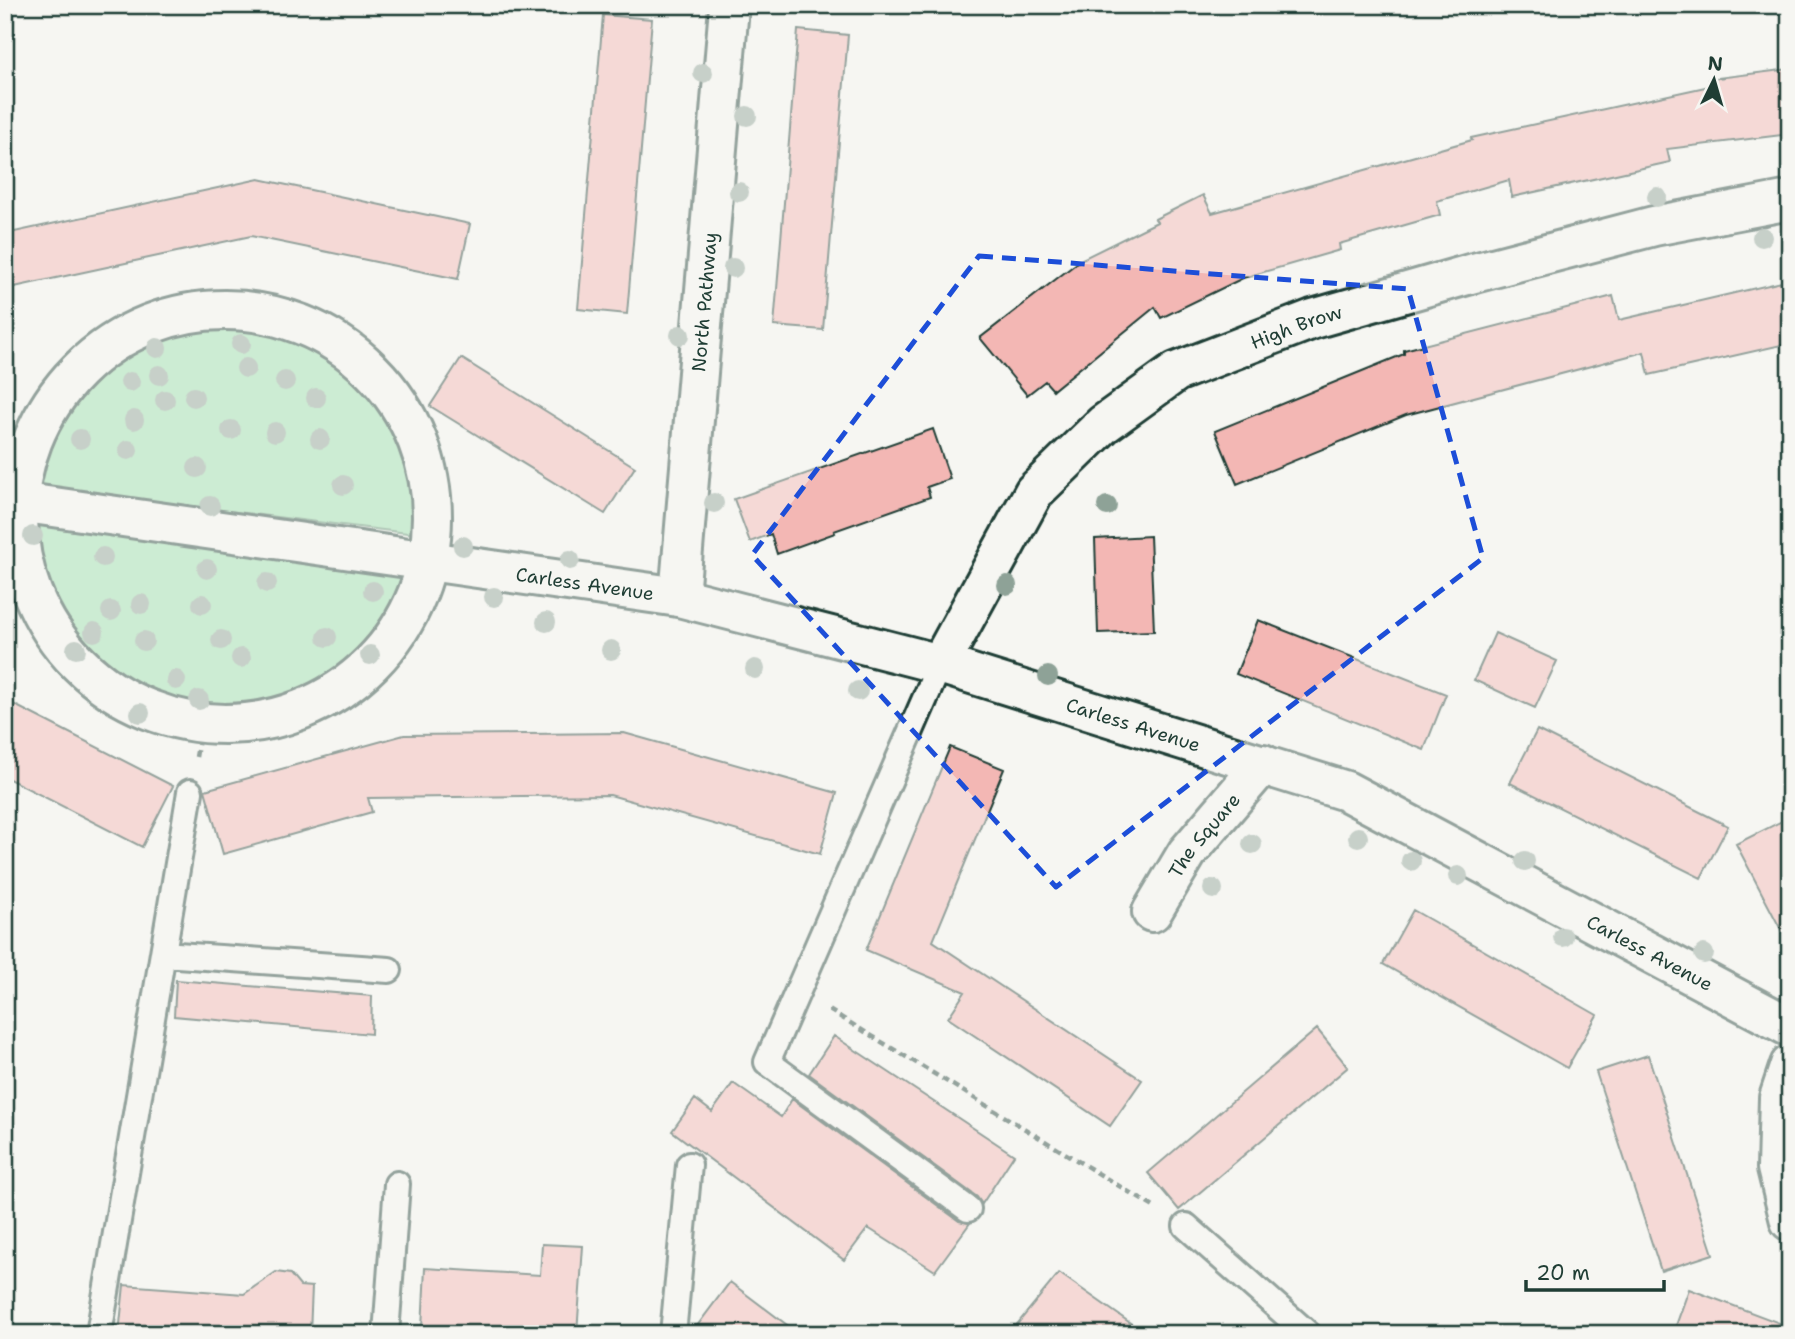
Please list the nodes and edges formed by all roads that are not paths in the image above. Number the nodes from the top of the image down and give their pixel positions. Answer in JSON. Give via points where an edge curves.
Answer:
{"nodes":[{"id":1,"x":729,"y":7,"type":"dead end"},
{"id":2,"x":1790,"y":200,"type":"edge"},
{"id":3,"x":10,"y":501,"type":"edge"},
{"id":4,"x":429,"y":561,"type":"junction"},
{"id":5,"x":679,"y":597,"type":"junction"},
{"id":6,"x":940,"y":664,"type":"junction"},
{"id":7,"x":1263,"y":764,"type":"junction"},
{"id":8,"x":190,"y":792,"type":"dead end"},
{"id":9,"x":1152,"y":912,"type":"dead end"},
{"id":10,"x":163,"y":954,"type":"junction"},
{"id":11,"x":388,"y":970,"type":"dead end"},
{"id":12,"x":1790,"y":1027,"type":"edge"},
{"id":13,"x":1790,"y":1065,"type":"edge"},
{"id":14,"x":689,"y":1166,"type":"dead end"},
{"id":15,"x":397,"y":1184,"type":"dead end"},
{"id":16,"x":968,"y":1209,"type":"dead end"},
{"id":17,"x":1790,"y":1221,"type":"edge"},
{"id":18,"x":1185,"y":1226,"type":"road end"},
{"id":19,"x":99,"y":1334,"type":"edge"},
{"id":20,"x":386,"y":1334,"type":"edge"},
{"id":21,"x":673,"y":1334,"type":"edge"},
{"id":22,"x":1308,"y":1334,"type":"edge"}],
"edges":[{"from":1,"to":5,"type":"street","name":"North Pathway"},
{"from":2,"to":6,"type":"street","name":"High Brow","via":[[1654,226],[1474,273],[1313,319],[1176,372],[1104,424],[1034,492]]},
{"from":3,"to":4,"type":"street","name":"Carless Avenue"},
{"from":3,"to":4,"type":"street","via":[[23,571],[53,635],[102,686],[164,717],[234,726],[303,711],[363,675],[407,620]]},
{"from":3,"to":4,"type":"street","via":[[32,436],[68,379],[121,336],[184,312],[251,309],[316,329],[372,368],[412,422],[433,487]]},
{"from":4,"to":5,"type":"street","name":"Carless Avenue"},
{"from":5,"to":6,"type":"street","name":"Carless Avenue"},
{"from":6,"to":7,"type":"street","name":"Carless Avenue"},
{"from":6,"to":16,"type":"lane","via":[[766,1062]]},
{"from":7,"to":9,"type":"street","name":"The Square","via":[[1187,853]]},
{"from":7,"to":12,"type":"street","name":"Carless Avenue","via":[[1346,791]]},
{"from":8,"to":10,"type":"lane"},
{"from":10,"to":11,"type":"lane"},
{"from":10,"to":19,"type":"lane"},
{"from":13,"to":17,"type":"street","via":[[1779,1098],[1777,1168]]},
{"from":14,"to":21,"type":"lane"},
{"from":15,"to":20,"type":"lane"},
{"from":18,"to":22,"type":"lane"}]}
